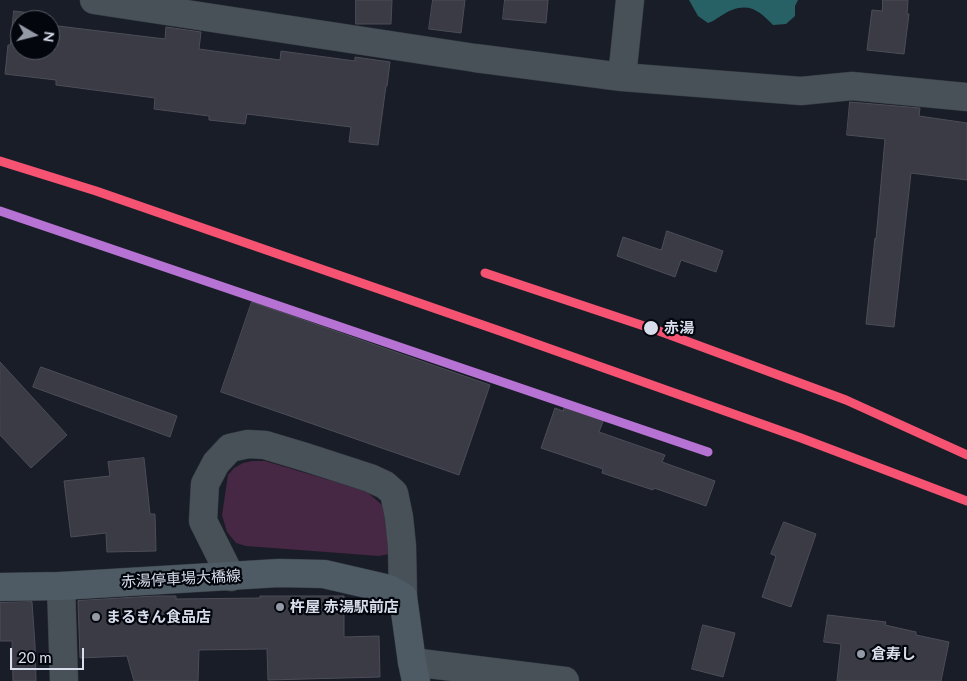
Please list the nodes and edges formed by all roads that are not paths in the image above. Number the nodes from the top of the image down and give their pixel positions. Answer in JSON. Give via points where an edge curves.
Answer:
{"nodes":[{"id":1,"x":94,"y":0,"type":"edge"},
{"id":2,"x":630,"y":0,"type":"edge"},
{"id":3,"x":121,"y":2,"type":"edge"},
{"id":4,"x":622,"y":77,"type":"junction"},
{"id":5,"x":967,"y":97,"type":"edge"},
{"id":6,"x":231,"y":577,"type":"junction"},
{"id":7,"x":60,"y":586,"type":"junction"},
{"id":8,"x":0,"y":587,"type":"edge"},
{"id":9,"x":403,"y":597,"type":"junction"},
{"id":10,"x":414,"y":672,"type":"edge"},
{"id":11,"x":64,"y":681,"type":"edge"},
{"id":12,"x":565,"y":681,"type":"edge"}],
"edges":[{"from":1,"to":3,"type":"street"},
{"from":2,"to":4,"type":"street"},
{"from":3,"to":4,"type":"street","via":[[475,58]]},
{"from":4,"to":5,"type":"street","via":[[802,91],[852,86]]},
{"from":6,"to":7,"type":"main road","name":"赤湯停車場大橋線"},
{"from":6,"to":9,"type":"main road","name":"赤湯停車場大橋線","via":[[324,574],[389,590]]},
{"from":6,"to":9,"type":"street","via":[[204,521],[205,484],[216,463],[230,448],[265,445],[370,478],[394,494],[402,546]]},
{"from":7,"to":8,"type":"main road","name":"赤湯停車場大橋線"},
{"from":7,"to":11,"type":"street"},
{"from":9,"to":10,"type":"main road"},
{"from":10,"to":12,"type":"street"}]}
